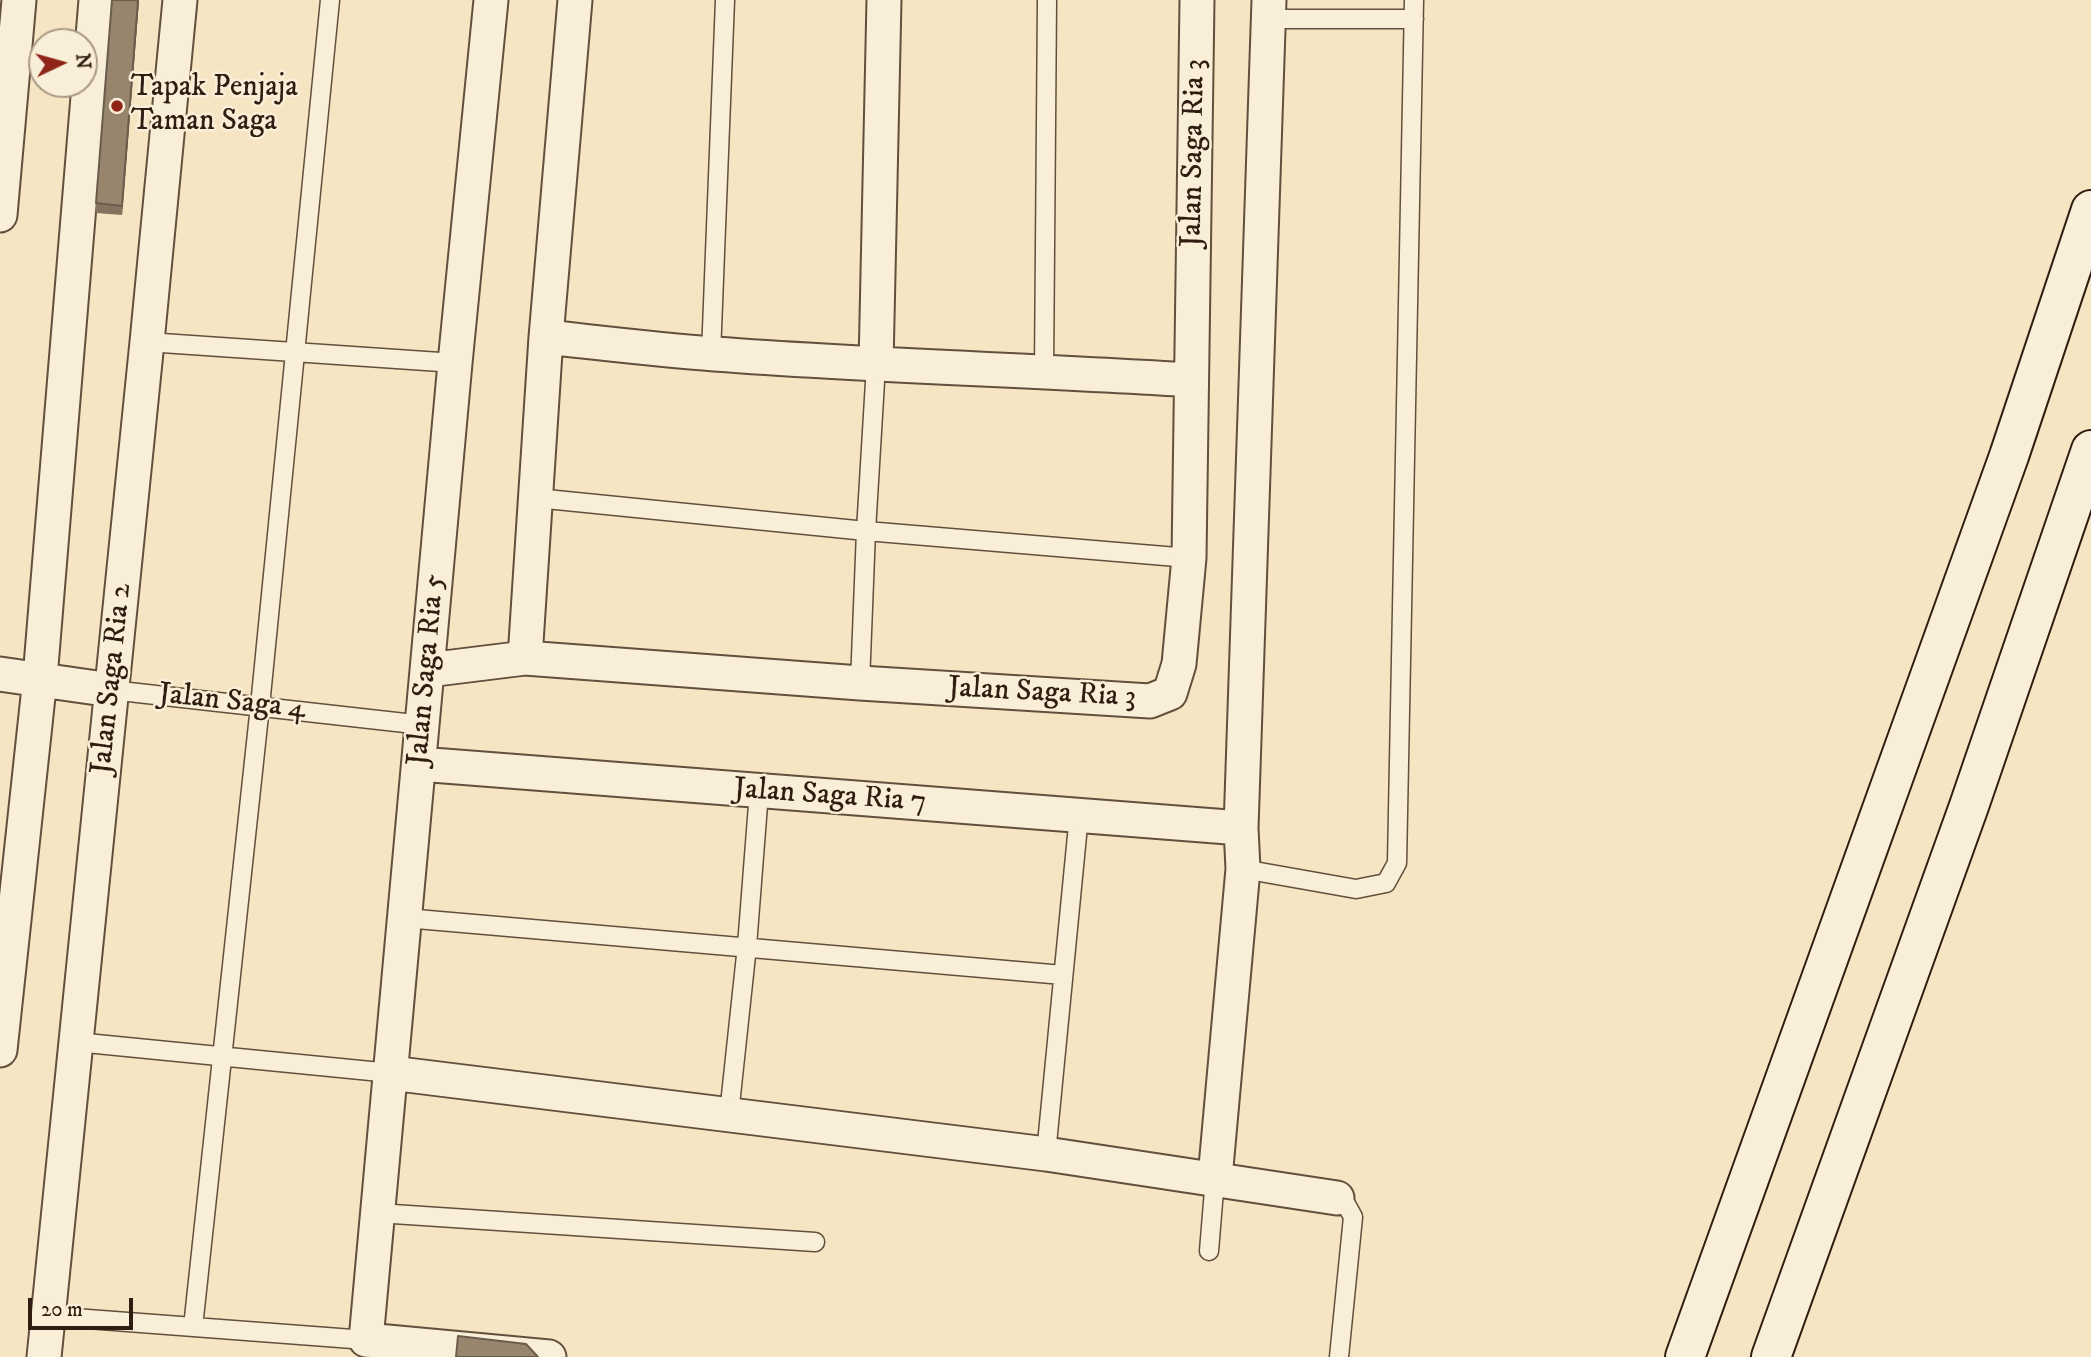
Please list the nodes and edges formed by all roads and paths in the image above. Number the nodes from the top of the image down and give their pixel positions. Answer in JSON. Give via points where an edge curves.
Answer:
{"nodes":[{"id":1,"x":19,"y":0,"type":"edge"},
{"id":2,"x":96,"y":0,"type":"edge"},
{"id":3,"x":180,"y":0,"type":"edge"},
{"id":4,"x":330,"y":0,"type":"edge"},
{"id":5,"x":491,"y":0,"type":"edge"},
{"id":6,"x":575,"y":0,"type":"edge"},
{"id":7,"x":725,"y":0,"type":"edge"},
{"id":8,"x":884,"y":0,"type":"edge"},
{"id":9,"x":1047,"y":0,"type":"edge"},
{"id":10,"x":1197,"y":0,"type":"edge"},
{"id":11,"x":1414,"y":0,"type":"edge"},
{"id":12,"x":1269,"y":9,"type":"edge"},
{"id":13,"x":1414,"y":19,"type":"junction"},
{"id":14,"x":2091,"y":210,"type":"edge"},
{"id":15,"x":0,"y":215,"type":"edge"},
{"id":16,"x":546,"y":337,"type":"junction"},
{"id":17,"x":147,"y":342,"type":"junction"},
{"id":18,"x":295,"y":353,"type":"junction"},
{"id":19,"x":711,"y":354,"type":"junction"},
{"id":20,"x":455,"y":363,"type":"junction"},
{"id":21,"x":876,"y":365,"type":"junction"},
{"id":22,"x":1044,"y":371,"type":"junction"},
{"id":23,"x":1191,"y":380,"type":"junction"},
{"id":24,"x":2091,"y":450,"type":"edge"},
{"id":25,"x":536,"y":498,"type":"junction"},
{"id":26,"x":866,"y":531,"type":"junction"},
{"id":27,"x":1189,"y":558,"type":"junction"},
{"id":28,"x":525,"y":658,"type":"junction"},
{"id":29,"x":428,"y":670,"type":"junction"},
{"id":30,"x":0,"y":674,"type":"edge"},
{"id":31,"x":40,"y":678,"type":"junction"},
{"id":32,"x":860,"y":683,"type":"junction"},
{"id":33,"x":111,"y":690,"type":"junction"},
{"id":34,"x":260,"y":706,"type":"junction"},
{"id":35,"x":423,"y":725,"type":"junction"},
{"id":36,"x":419,"y":764,"type":"junction"},
{"id":37,"x":759,"y":792,"type":"junction"},
{"id":38,"x":1079,"y":815,"type":"junction"},
{"id":39,"x":1241,"y":828,"type":"junction"},
{"id":40,"x":1243,"y":869,"type":"junction"},
{"id":41,"x":405,"y":918,"type":"junction"},
{"id":42,"x":747,"y":946,"type":"junction"},
{"id":43,"x":1063,"y":975,"type":"junction"},
{"id":44,"x":76,"y":1042,"type":"junction"},
{"id":45,"x":0,"y":1050,"type":"edge"},
{"id":46,"x":222,"y":1056,"type":"junction"},
{"id":47,"x":391,"y":1073,"type":"junction"},
{"id":48,"x":729,"y":1114,"type":"junction"},
{"id":49,"x":1046,"y":1154,"type":"junction"},
{"id":50,"x":1214,"y":1178,"type":"junction"},
{"id":51,"x":1337,"y":1198,"type":"joint"},
{"id":52,"x":378,"y":1213,"type":"junction"},
{"id":53,"x":815,"y":1242,"type":"dead end"},
{"id":54,"x":1209,"y":1251,"type":"dead end"},
{"id":55,"x":48,"y":1316,"type":"junction"},
{"id":56,"x":193,"y":1327,"type":"junction"},
{"id":57,"x":366,"y":1340,"type":"junction"},
{"id":58,"x":446,"y":1352,"type":"edge"},
{"id":59,"x":44,"y":1357,"type":"edge"},
{"id":60,"x":549,"y":1357,"type":"edge"},
{"id":61,"x":1339,"y":1357,"type":"edge"},
{"id":62,"x":1685,"y":1357,"type":"edge"},
{"id":63,"x":1771,"y":1357,"type":"edge"}],
"edges":[{"from":1,"to":15,"type":"street"},
{"from":2,"to":31,"type":"street"},
{"from":3,"to":17,"type":"street","name":"Jalan Saga Ria 2"},
{"from":4,"to":18,"type":"lane"},
{"from":5,"to":20,"type":"street","name":"Jalan Saga Ria 5"},
{"from":6,"to":16,"type":"street"},
{"from":7,"to":19,"type":"lane"},
{"from":8,"to":21,"type":"street"},
{"from":9,"to":22,"type":"lane"},
{"from":10,"to":23,"type":"street","name":"Jalan Saga Ria 3"},
{"from":11,"to":13,"type":"lane"},
{"from":12,"to":13,"type":"lane"},
{"from":12,"to":39,"type":"street"},
{"from":13,"to":40,"type":"lane","via":[[1397,863],[1386,883],[1356,889]]},
{"from":14,"to":62,"type":"main road","via":[[2008,456]]},
{"from":16,"to":19,"type":"street"},
{"from":16,"to":25,"type":"street"},
{"from":17,"to":18,"type":"lane"},
{"from":17,"to":33,"type":"street","name":"Jalan Saga Ria 2"},
{"from":18,"to":20,"type":"lane"},
{"from":18,"to":34,"type":"lane"},
{"from":19,"to":21,"type":"street"},
{"from":20,"to":29,"type":"street","name":"Jalan Saga Ria 5"},
{"from":21,"to":22,"type":"street"},
{"from":21,"to":26,"type":"lane"},
{"from":22,"to":23,"type":"street"},
{"from":23,"to":27,"type":"street","name":"Jalan Saga Ria 3"},
{"from":24,"to":63,"type":"main road"},
{"from":25,"to":26,"type":"lane"},
{"from":25,"to":28,"type":"street"},
{"from":26,"to":27,"type":"lane"},
{"from":26,"to":32,"type":"lane"},
{"from":27,"to":32,"type":"street","name":"Jalan Saga Ria 3","via":[[1180,664],[1170,693],[1150,701]]},
{"from":28,"to":29,"type":"street","name":"Jalan Saga Ria 3"},
{"from":28,"to":32,"type":"street","name":"Jalan Saga Ria 3"},
{"from":29,"to":35,"type":"street","name":"Jalan Saga Ria 5"},
{"from":30,"to":31,"type":"street","name":"Jalan Saga 4"},
{"from":31,"to":33,"type":"street","name":"Jalan Saga 4"},
{"from":31,"to":45,"type":"street"},
{"from":33,"to":34,"type":"lane","name":"Jalan Saga 4"},
{"from":33,"to":44,"type":"street","name":"Jalan Saga Ria 2"},
{"from":34,"to":35,"type":"lane","name":"Jalan Saga 4"},
{"from":34,"to":46,"type":"lane"},
{"from":35,"to":36,"type":"street","name":"Jalan Saga Ria 5"},
{"from":36,"to":37,"type":"street","name":"Jalan Saga Ria 7"},
{"from":36,"to":41,"type":"street","name":"Jalan Saga Ria 5"},
{"from":37,"to":38,"type":"street","name":"Jalan Saga Ria 7"},
{"from":37,"to":42,"type":"lane"},
{"from":38,"to":39,"type":"street","name":"Jalan Saga Ria 7"},
{"from":38,"to":43,"type":"lane"},
{"from":39,"to":40,"type":"street"},
{"from":40,"to":50,"type":"street"},
{"from":41,"to":42,"type":"lane"},
{"from":41,"to":47,"type":"street","name":"Jalan Saga Ria 5"},
{"from":42,"to":43,"type":"lane"},
{"from":42,"to":48,"type":"lane"},
{"from":43,"to":49,"type":"lane"},
{"from":44,"to":46,"type":"lane"},
{"from":44,"to":55,"type":"street","name":"Jalan Saga Ria 2"},
{"from":46,"to":47,"type":"lane"},
{"from":46,"to":56,"type":"lane"},
{"from":47,"to":48,"type":"street"},
{"from":47,"to":52,"type":"street","name":"Jalan Saga Ria 5"},
{"from":48,"to":49,"type":"street"},
{"from":49,"to":50,"type":"street"},
{"from":50,"to":51,"type":"street"},
{"from":50,"to":54,"type":"lane"},
{"from":51,"to":61,"type":"lane","via":[[1353,1217]]},
{"from":52,"to":53,"type":"lane"},
{"from":52,"to":57,"type":"street","name":"Jalan Saga Ria 5"},
{"from":55,"to":56,"type":"lane"},
{"from":55,"to":59,"type":"street","name":"Jalan Saga Ria 2"},
{"from":56,"to":57,"type":"lane"},
{"from":57,"to":58,"type":"street"},
{"from":58,"to":60,"type":"street"}]}
